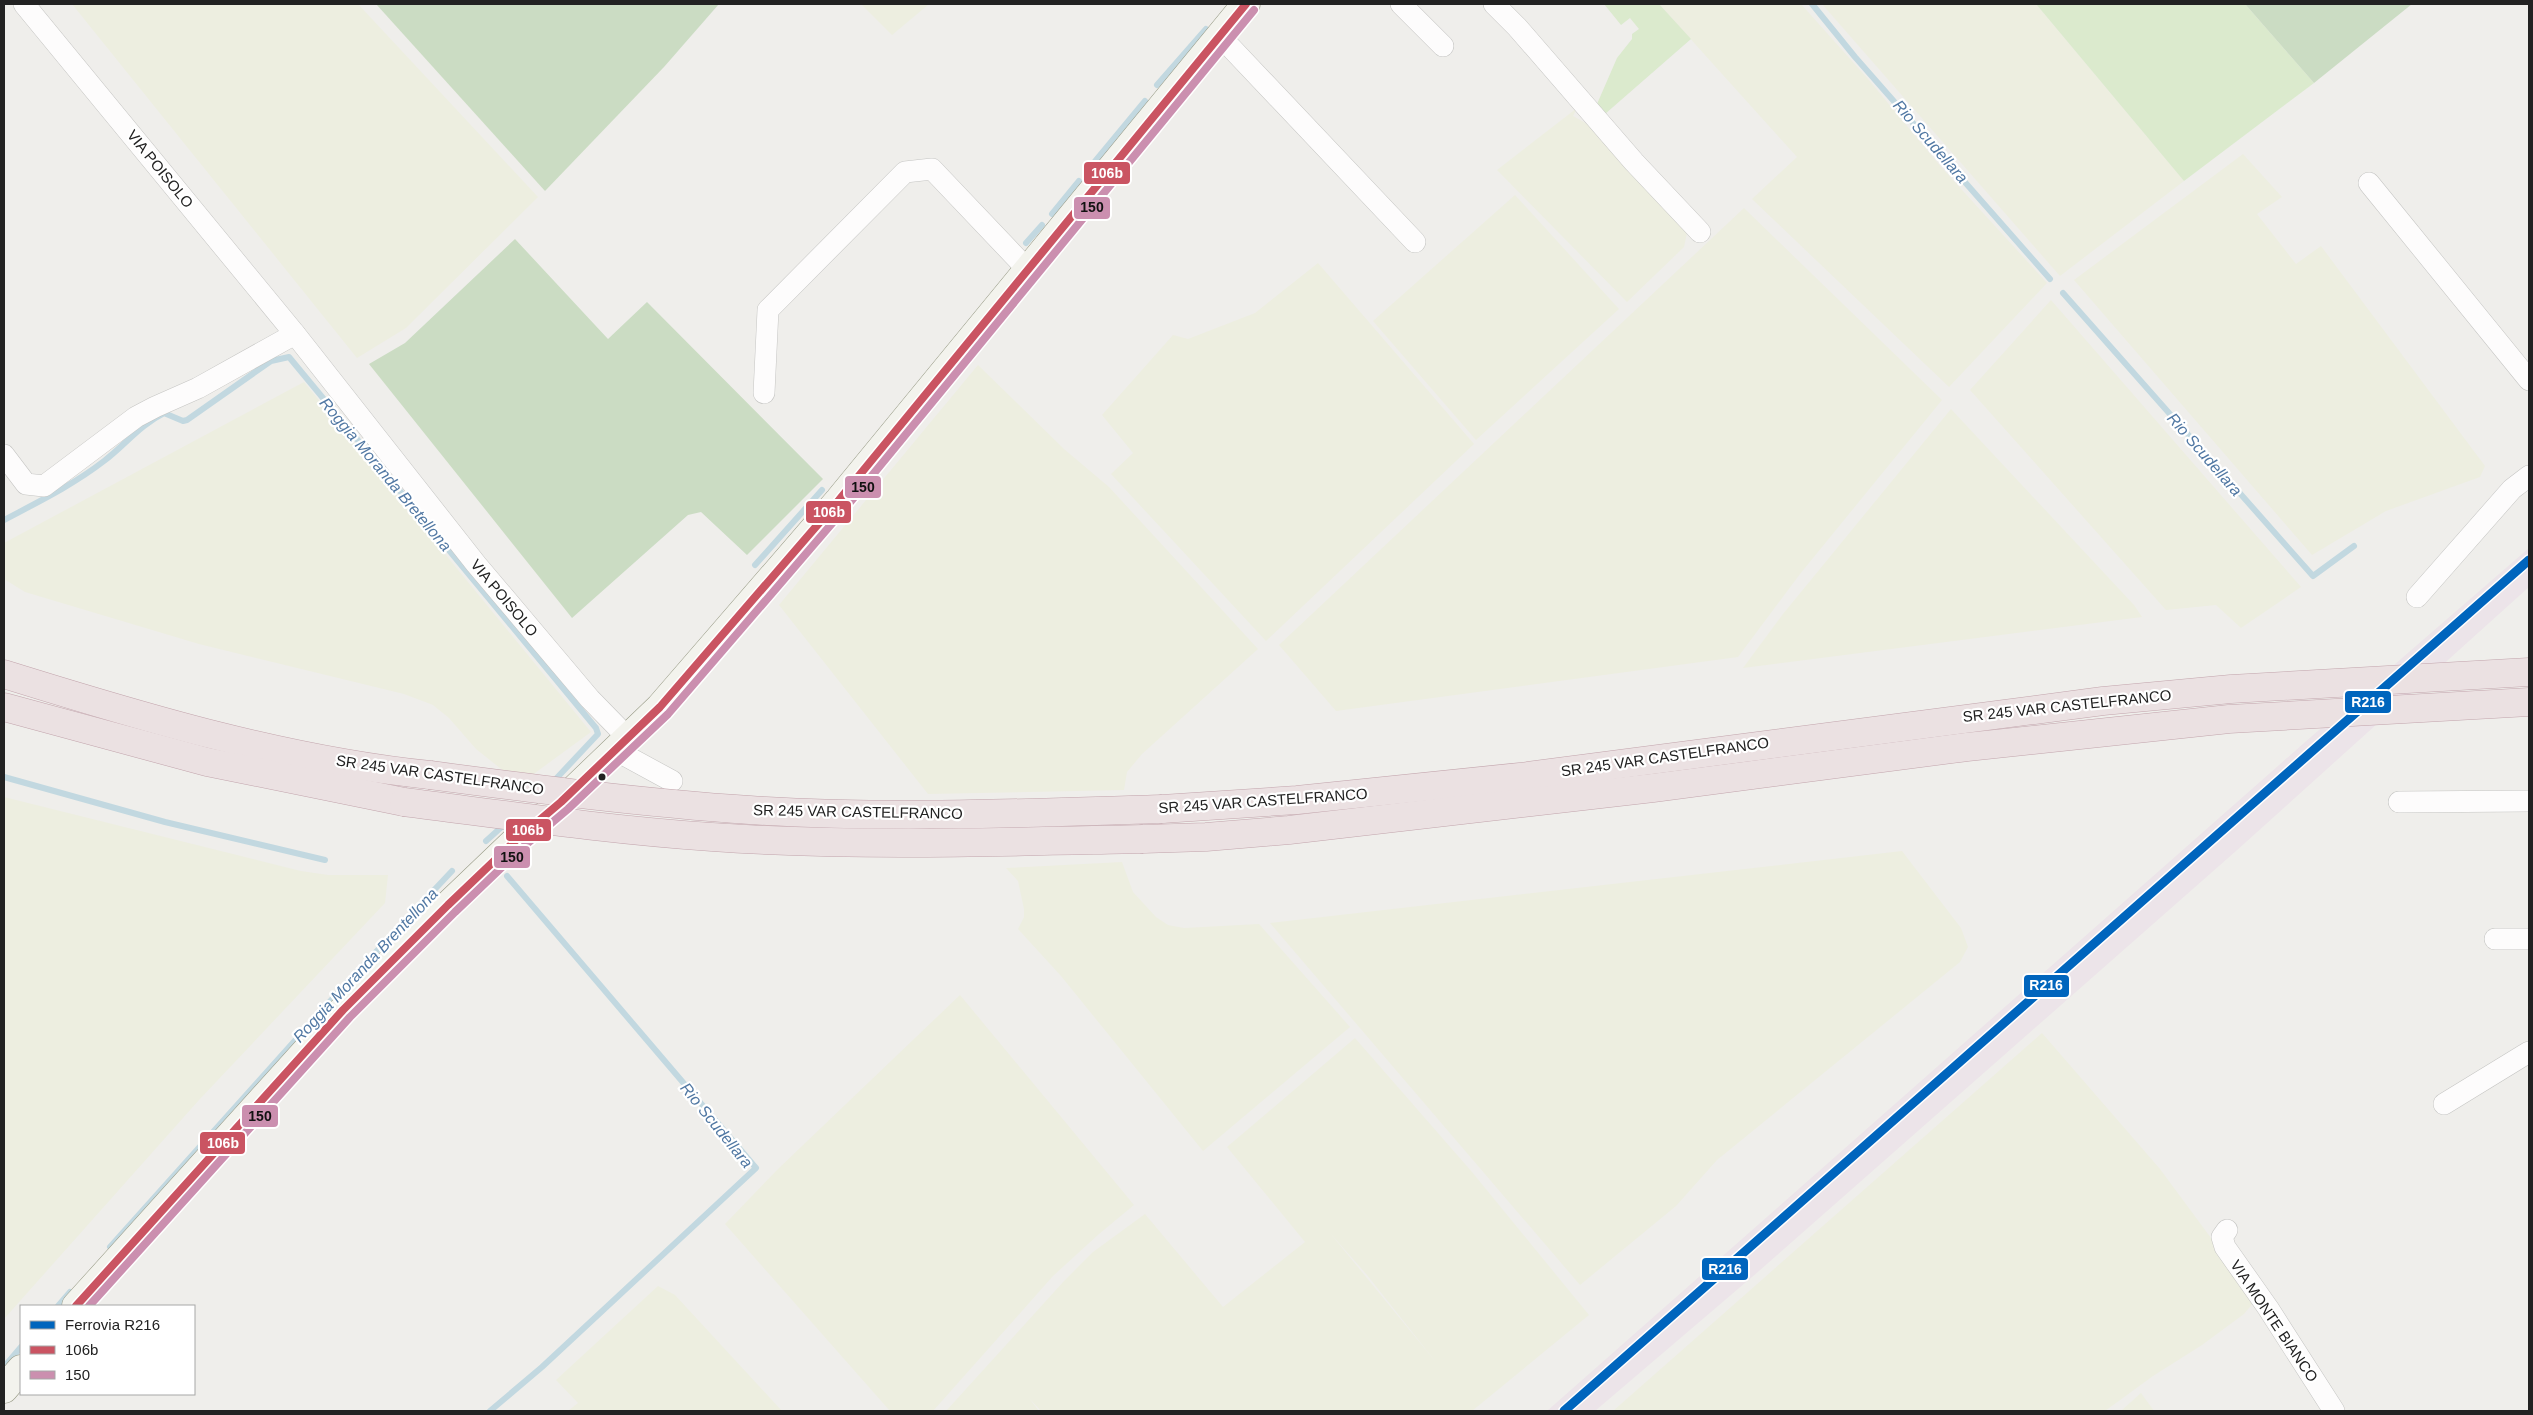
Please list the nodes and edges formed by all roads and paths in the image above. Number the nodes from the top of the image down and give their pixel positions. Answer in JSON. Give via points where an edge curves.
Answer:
{"nodes":[{"id":1,"x":24,"y":4,"type":"edge"},
{"id":2,"x":1246,"y":4,"type":"edge"},
{"id":3,"x":1401,"y":4,"type":"edge"},
{"id":4,"x":1494,"y":4,"type":"edge"},
{"id":5,"x":1223,"y":32,"type":"junction"},
{"id":6,"x":1443,"y":46,"type":"dead end"},
{"id":7,"x":2369,"y":183,"type":"dead end"},
{"id":8,"x":1700,"y":232,"type":"dead end"},
{"id":9,"x":1414,"y":242,"type":"dead end"},
{"id":10,"x":1027,"y":269,"type":"junction"},
{"id":11,"x":295,"y":334,"type":"junction"},
{"id":12,"x":2529,"y":380,"type":"edge"},
{"id":13,"x":764,"y":392,"type":"dead end"},
{"id":14,"x":4,"y":455,"type":"edge"},
{"id":15,"x":2529,"y":476,"type":"edge"},
{"id":16,"x":2417,"y":597,"type":"dead end"},
{"id":17,"x":2529,"y":672,"type":"edge"},
{"id":18,"x":4,"y":674,"type":"edge"},
{"id":19,"x":2529,"y":702,"type":"edge"},
{"id":20,"x":4,"y":707,"type":"edge"},
{"id":21,"x":622,"y":744,"type":"junction"},
{"id":22,"x":672,"y":780,"type":"dead end"},
{"id":23,"x":2529,"y":801,"type":"edge"},
{"id":24,"x":2399,"y":802,"type":"dead end"},
{"id":25,"x":2495,"y":939,"type":"dead end"},
{"id":26,"x":2529,"y":939,"type":"edge"},
{"id":27,"x":2529,"y":1052,"type":"edge"},
{"id":28,"x":2444,"y":1104,"type":"dead end"},
{"id":29,"x":2227,"y":1230,"type":"dead end"},
{"id":30,"x":77,"y":1305,"type":"edge"},
{"id":31,"x":20,"y":1370,"type":"edge"},
{"id":32,"x":4,"y":1389,"type":"edge"},
{"id":33,"x":2334,"y":1411,"type":"edge"}],
"edges":[{"from":1,"to":11,"type":"street","name":"VIA POISOLO"},
{"from":2,"to":5,"type":"street"},
{"from":3,"to":6,"type":"street"},
{"from":4,"to":8,"type":"street"},
{"from":5,"to":9,"type":"street"},
{"from":5,"to":10,"type":"street"},
{"from":7,"to":12,"type":"street"},
{"from":10,"to":13,"type":"street","via":[[932,169],[905,172],[768,310]]},
{"from":10,"to":21,"type":"street","via":[[839,500],[660,707]]},
{"from":11,"to":14,"type":"street","via":[[136,418],[44,486],[26,484]]},
{"from":11,"to":21,"type":"street","name":"VIA POISOLO","via":[[476,564],[590,699]]},
{"from":15,"to":16,"type":"street","via":[[2512,489]]},
{"from":17,"to":18,"type":"highway","name":"SR 245 VAR CASTELFRANCO","bridge":true,"via":[[2231,689],[1966,717],[1528,776],[1297,800],[1162,809],[981,814],[751,810],[614,798],[358,766],[121,710]]},
{"from":19,"to":20,"type":"highway","name":"SR 245 VAR CASTELFRANCO","bridge":true,"via":[[2228,719],[1214,837],[874,843],[713,837],[601,827],[404,802],[207,762]]},
{"from":21,"to":22,"type":"street","name":"VIA POISOLO"},
{"from":21,"to":30,"type":"street","via":[[448,905],[342,1010]]},
{"from":23,"to":24,"type":"street"},
{"from":25,"to":26,"type":"street"},
{"from":27,"to":28,"type":"street"},
{"from":29,"to":33,"type":"street","name":"VIA MONTE BIANCO","via":[[2222,1237],[2225,1247]]},
{"from":31,"to":32,"type":"street"}]}
